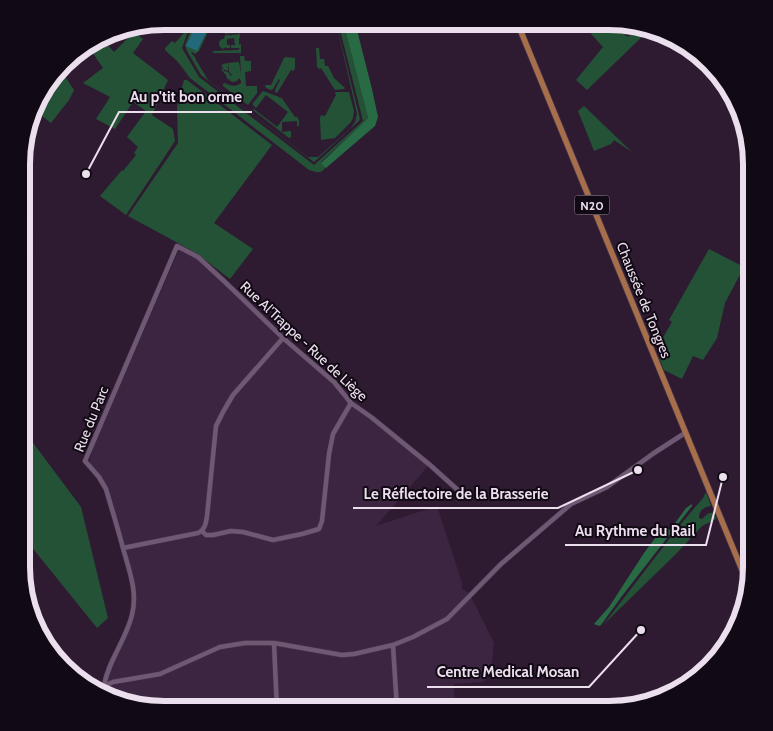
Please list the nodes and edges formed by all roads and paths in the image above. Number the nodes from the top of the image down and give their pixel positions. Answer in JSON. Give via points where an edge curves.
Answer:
{"nodes":[{"id":1,"x":520,"y":30,"type":"edge"},
{"id":2,"x":177,"y":246,"type":"joint"},
{"id":3,"x":283,"y":338,"type":"junction"},
{"id":4,"x":351,"y":403,"type":"junction"},
{"id":5,"x":685,"y":433,"type":"junction"},
{"id":6,"x":460,"y":492,"type":"dead end"},
{"id":7,"x":202,"y":532,"type":"junction"},
{"id":8,"x":123,"y":548,"type":"junction"},
{"id":9,"x":743,"y":575,"type":"edge"},
{"id":10,"x":274,"y":643,"type":"junction"},
{"id":11,"x":393,"y":645,"type":"junction"},
{"id":12,"x":104,"y":686,"type":"joint"},
{"id":13,"x":277,"y":701,"type":"edge"},
{"id":14,"x":396,"y":701,"type":"edge"}],
"edges":[{"from":1,"to":5,"type":"main road","name":"Chaussée de Tongres","number":"N20"},
{"from":2,"to":3,"type":"street","name":"Rue Al'Trappe - Rue de Liège","via":[[198,257]]},
{"from":2,"to":8,"type":"street","name":"Rue du Parc","via":[[85,461],[106,490]]},
{"from":3,"to":4,"type":"street","name":"Rue Al'Trappe - Rue de Liège","via":[[334,382]]},
{"from":3,"to":7,"type":"street","via":[[233,395],[216,426],[207,516]]},
{"from":4,"to":6,"type":"street","name":"Rue Al'Trappe - Rue de Liège"},
{"from":4,"to":7,"type":"street","via":[[333,434],[319,529],[273,540],[243,532],[213,535]]},
{"from":5,"to":9,"type":"main road","name":"Chaussée de Tongres","number":"N20"},
{"from":5,"to":11,"type":"street","via":[[607,488],[571,504],[501,564],[447,619]]},
{"from":7,"to":8,"type":"street"},
{"from":8,"to":12,"type":"street","name":"Rue du Parc","via":[[134,585],[135,601]]},
{"from":10,"to":11,"type":"street","via":[[342,655]]},
{"from":10,"to":12,"type":"street","via":[[220,647],[160,674]]},
{"from":10,"to":13,"type":"street"},
{"from":11,"to":14,"type":"street"}]}
